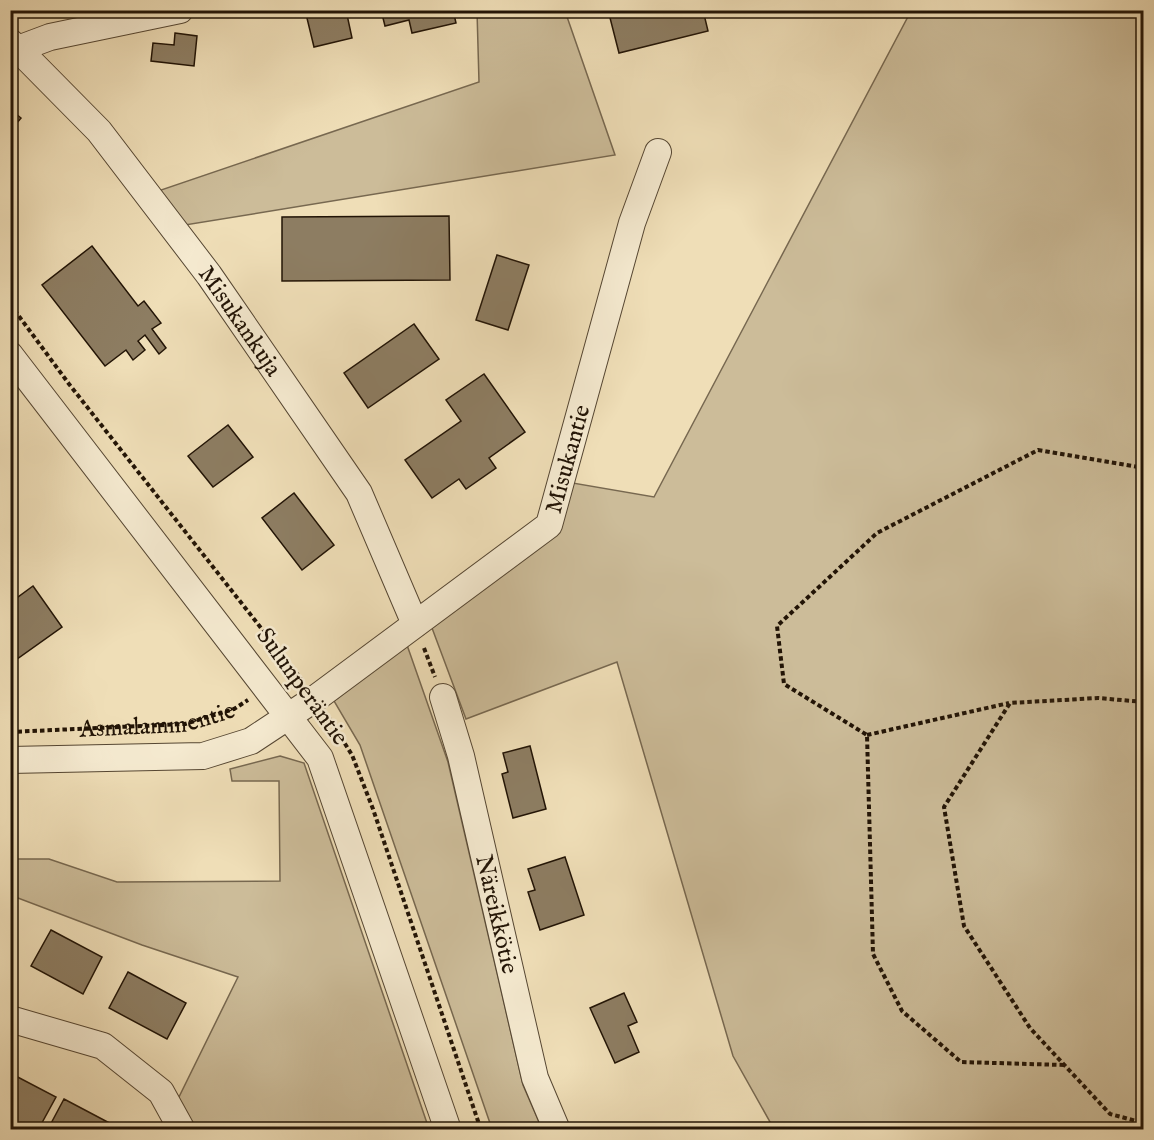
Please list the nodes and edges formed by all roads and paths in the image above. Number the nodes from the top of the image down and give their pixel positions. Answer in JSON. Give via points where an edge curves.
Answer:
{"nodes":[{"id":1,"x":180,"y":10,"type":"edge"},
{"id":2,"x":14,"y":45,"type":"edge"},
{"id":3,"x":658,"y":152,"type":"dead end"},
{"id":4,"x":10,"y":304,"type":"edge"},
{"id":5,"x":10,"y":356,"type":"edge"},
{"id":6,"x":1143,"y":468,"type":"edge"},
{"id":7,"x":415,"y":624,"type":"junction"},
{"id":8,"x":292,"y":668,"type":"junction"},
{"id":9,"x":267,"y":687,"type":"junction"},
{"id":10,"x":443,"y":697,"type":"joint"},
{"id":11,"x":316,"y":698,"type":"junction"},
{"id":12,"x":1143,"y":702,"type":"edge"},
{"id":13,"x":1010,"y":703,"type":"junction"},
{"id":14,"x":289,"y":717,"type":"junction"},
{"id":15,"x":10,"y":732,"type":"edge"},
{"id":16,"x":867,"y":735,"type":"junction"},
{"id":17,"x":10,"y":760,"type":"edge"},
{"id":18,"x":10,"y":1019,"type":"edge"},
{"id":19,"x":1064,"y":1065,"type":"junction"},
{"id":20,"x":1143,"y":1123,"type":"edge"},
{"id":21,"x":182,"y":1130,"type":"edge"},
{"id":22,"x":448,"y":1130,"type":"edge"},
{"id":23,"x":481,"y":1130,"type":"edge"},
{"id":24,"x":557,"y":1130,"type":"edge"}],
"edges":[{"from":1,"to":2,"type":"street"},
{"from":2,"to":7,"type":"street","name":"Misukankuja","via":[[99,131],[216,285],[359,493]]},
{"from":3,"to":7,"type":"street","name":"Misukantie","via":[[632,222],[549,525]]},
{"from":4,"to":8,"type":"path","name":"Sulunperäntie"},
{"from":5,"to":9,"type":"street","name":"Sulunperäntie"},
{"from":6,"to":16,"type":"path","via":[[1038,450],[877,533],[777,626],[784,684]]},
{"from":7,"to":10,"type":"path"},
{"from":7,"to":11,"type":"street","name":"Misukantie"},
{"from":8,"to":9,"type":"path","name":"Asmalammentie"},
{"from":8,"to":11,"type":"path","name":"Sulunperäntie"},
{"from":9,"to":14,"type":"street","name":"Sulunperäntie"},
{"from":9,"to":15,"type":"path","name":"Asmalammentie","via":[[234,709],[185,724]]},
{"from":10,"to":24,"type":"street","name":"Näreikkötie","via":[[461,756],[535,1078]]},
{"from":11,"to":14,"type":"street","name":"Misukantie"},
{"from":11,"to":23,"type":"path","name":"Sulunperäntie","via":[[352,754]]},
{"from":12,"to":13,"type":"path","via":[[1098,698]]},
{"from":13,"to":16,"type":"path"},
{"from":13,"to":19,"type":"path","via":[[944,807],[964,926],[1030,1028]]},
{"from":14,"to":17,"type":"street","name":"Asmalammentie","via":[[251,741],[203,756]]},
{"from":14,"to":22,"type":"street","name":"Sulunperäntie","via":[[320,758]]},
{"from":16,"to":19,"type":"path","via":[[873,954],[902,1011],[961,1062]]},
{"from":18,"to":21,"type":"street","via":[[103,1046],[161,1092]]},
{"from":19,"to":20,"type":"path","via":[[1110,1114]]}]}
